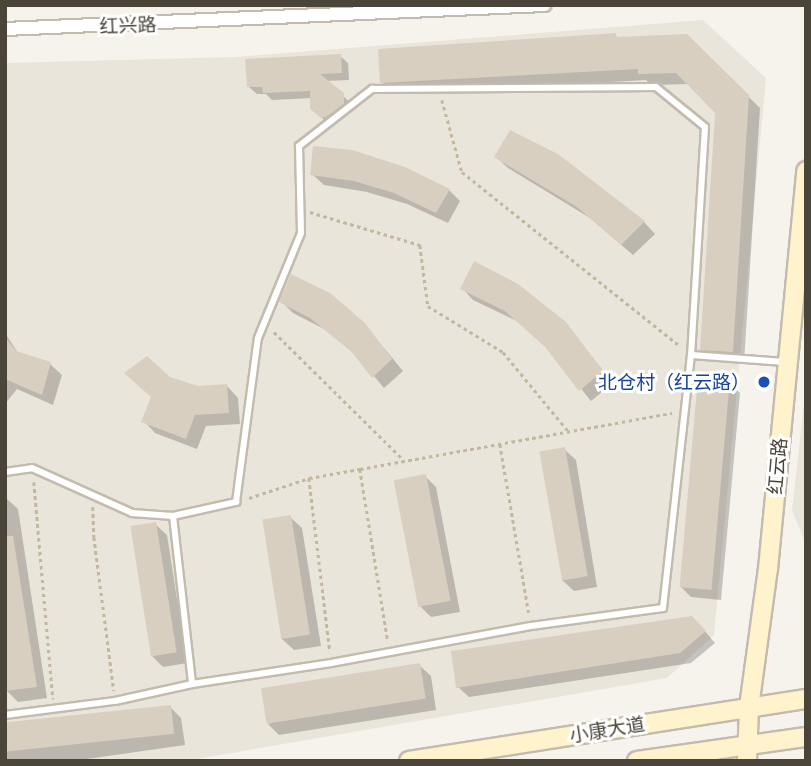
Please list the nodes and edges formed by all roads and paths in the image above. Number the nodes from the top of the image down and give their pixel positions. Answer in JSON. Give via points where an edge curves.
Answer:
{"nodes":[{"id":1,"x":544,"y":5,"type":"edge"},
{"id":2,"x":5,"y":29,"type":"edge"},
{"id":3,"x":439,"y":89,"type":"junction"},
{"id":4,"x":806,"y":172,"type":"edge"},
{"id":5,"x":300,"y":209,"type":"junction"},
{"id":6,"x":800,"y":293,"type":"edge"},
{"id":7,"x":265,"y":322,"type":"junction"},
{"id":8,"x":691,"y":355,"type":"junction"},
{"id":9,"x":787,"y":362,"type":"junction"},
{"id":10,"x":686,"y":411,"type":"junction"},
{"id":11,"x":569,"y":432,"type":"junction"},
{"id":12,"x":500,"y":444,"type":"junction"},
{"id":13,"x":405,"y":461,"type":"junction"},
{"id":14,"x":32,"y":468,"type":"junction"},
{"id":15,"x":360,"y":469,"type":"junction"},
{"id":16,"x":5,"y":472,"type":"edge"},
{"id":17,"x":309,"y":478,"type":"junction"},
{"id":18,"x":92,"y":497,"type":"junction"},
{"id":19,"x":236,"y":502,"type":"junction"},
{"id":20,"x":173,"y":516,"type":"junction"},
{"id":21,"x":531,"y":626,"type":"junction"},
{"id":22,"x":390,"y":653,"type":"junction"},
{"id":23,"x":331,"y":663,"type":"junction"},
{"id":24,"x":192,"y":684,"type":"junction"},
{"id":25,"x":806,"y":699,"type":"edge"},
{"id":26,"x":115,"y":701,"type":"junction"},
{"id":27,"x":749,"y":707,"type":"junction"},
{"id":28,"x":54,"y":709,"type":"junction"},
{"id":29,"x":5,"y":715,"type":"edge"},
{"id":30,"x":806,"y":737,"type":"edge"},
{"id":31,"x":748,"y":753,"type":"edge"},
{"id":32,"x":409,"y":761,"type":"edge"},
{"id":33,"x":637,"y":761,"type":"edge"}],
"edges":[{"from":1,"to":2,"type":"street","name":"红兴路"},
{"from":3,"to":5,"type":"lane","via":[[372,89],[299,146]]},
{"from":3,"to":8,"type":"path","via":[[462,172]]},
{"from":3,"to":8,"type":"lane","via":[[656,87],[705,127]]},
{"from":4,"to":6,"type":"street","name":"红云路"},
{"from":5,"to":7,"type":"lane","via":[[301,233]]},
{"from":5,"to":11,"type":"path","via":[[420,245],[428,306],[503,352]]},
{"from":6,"to":9,"type":"street","name":"红云路"},
{"from":7,"to":13,"type":"path"},
{"from":7,"to":19,"type":"lane","via":[[258,338]]},
{"from":8,"to":9,"type":"lane"},
{"from":8,"to":10,"type":"lane"},
{"from":9,"to":27,"type":"street","name":"红云路","via":[[768,569]]},
{"from":10,"to":11,"type":"path"},
{"from":10,"to":21,"type":"lane","via":[[663,608]]},
{"from":11,"to":12,"type":"path"},
{"from":12,"to":13,"type":"path"},
{"from":12,"to":21,"type":"path"},
{"from":13,"to":15,"type":"path"},
{"from":14,"to":16,"type":"lane"},
{"from":14,"to":18,"type":"lane"},
{"from":14,"to":28,"type":"path"},
{"from":15,"to":17,"type":"path"},
{"from":15,"to":22,"type":"path"},
{"from":17,"to":19,"type":"path"},
{"from":17,"to":23,"type":"path"},
{"from":18,"to":20,"type":"lane","via":[[132,513]]},
{"from":18,"to":26,"type":"path"},
{"from":19,"to":20,"type":"lane"},
{"from":20,"to":24,"type":"lane"},
{"from":21,"to":22,"type":"lane"},
{"from":22,"to":23,"type":"lane"},
{"from":23,"to":24,"type":"lane"},
{"from":24,"to":26,"type":"lane"},
{"from":25,"to":27,"type":"street","name":"小康大道"},
{"from":26,"to":28,"type":"lane"},
{"from":27,"to":31,"type":"street","name":"红云路"},
{"from":27,"to":32,"type":"street","name":"小康大道"},
{"from":28,"to":29,"type":"lane"},
{"from":30,"to":31,"type":"street","name":"小康大道"},
{"from":31,"to":33,"type":"street","name":"小康大道"}]}
